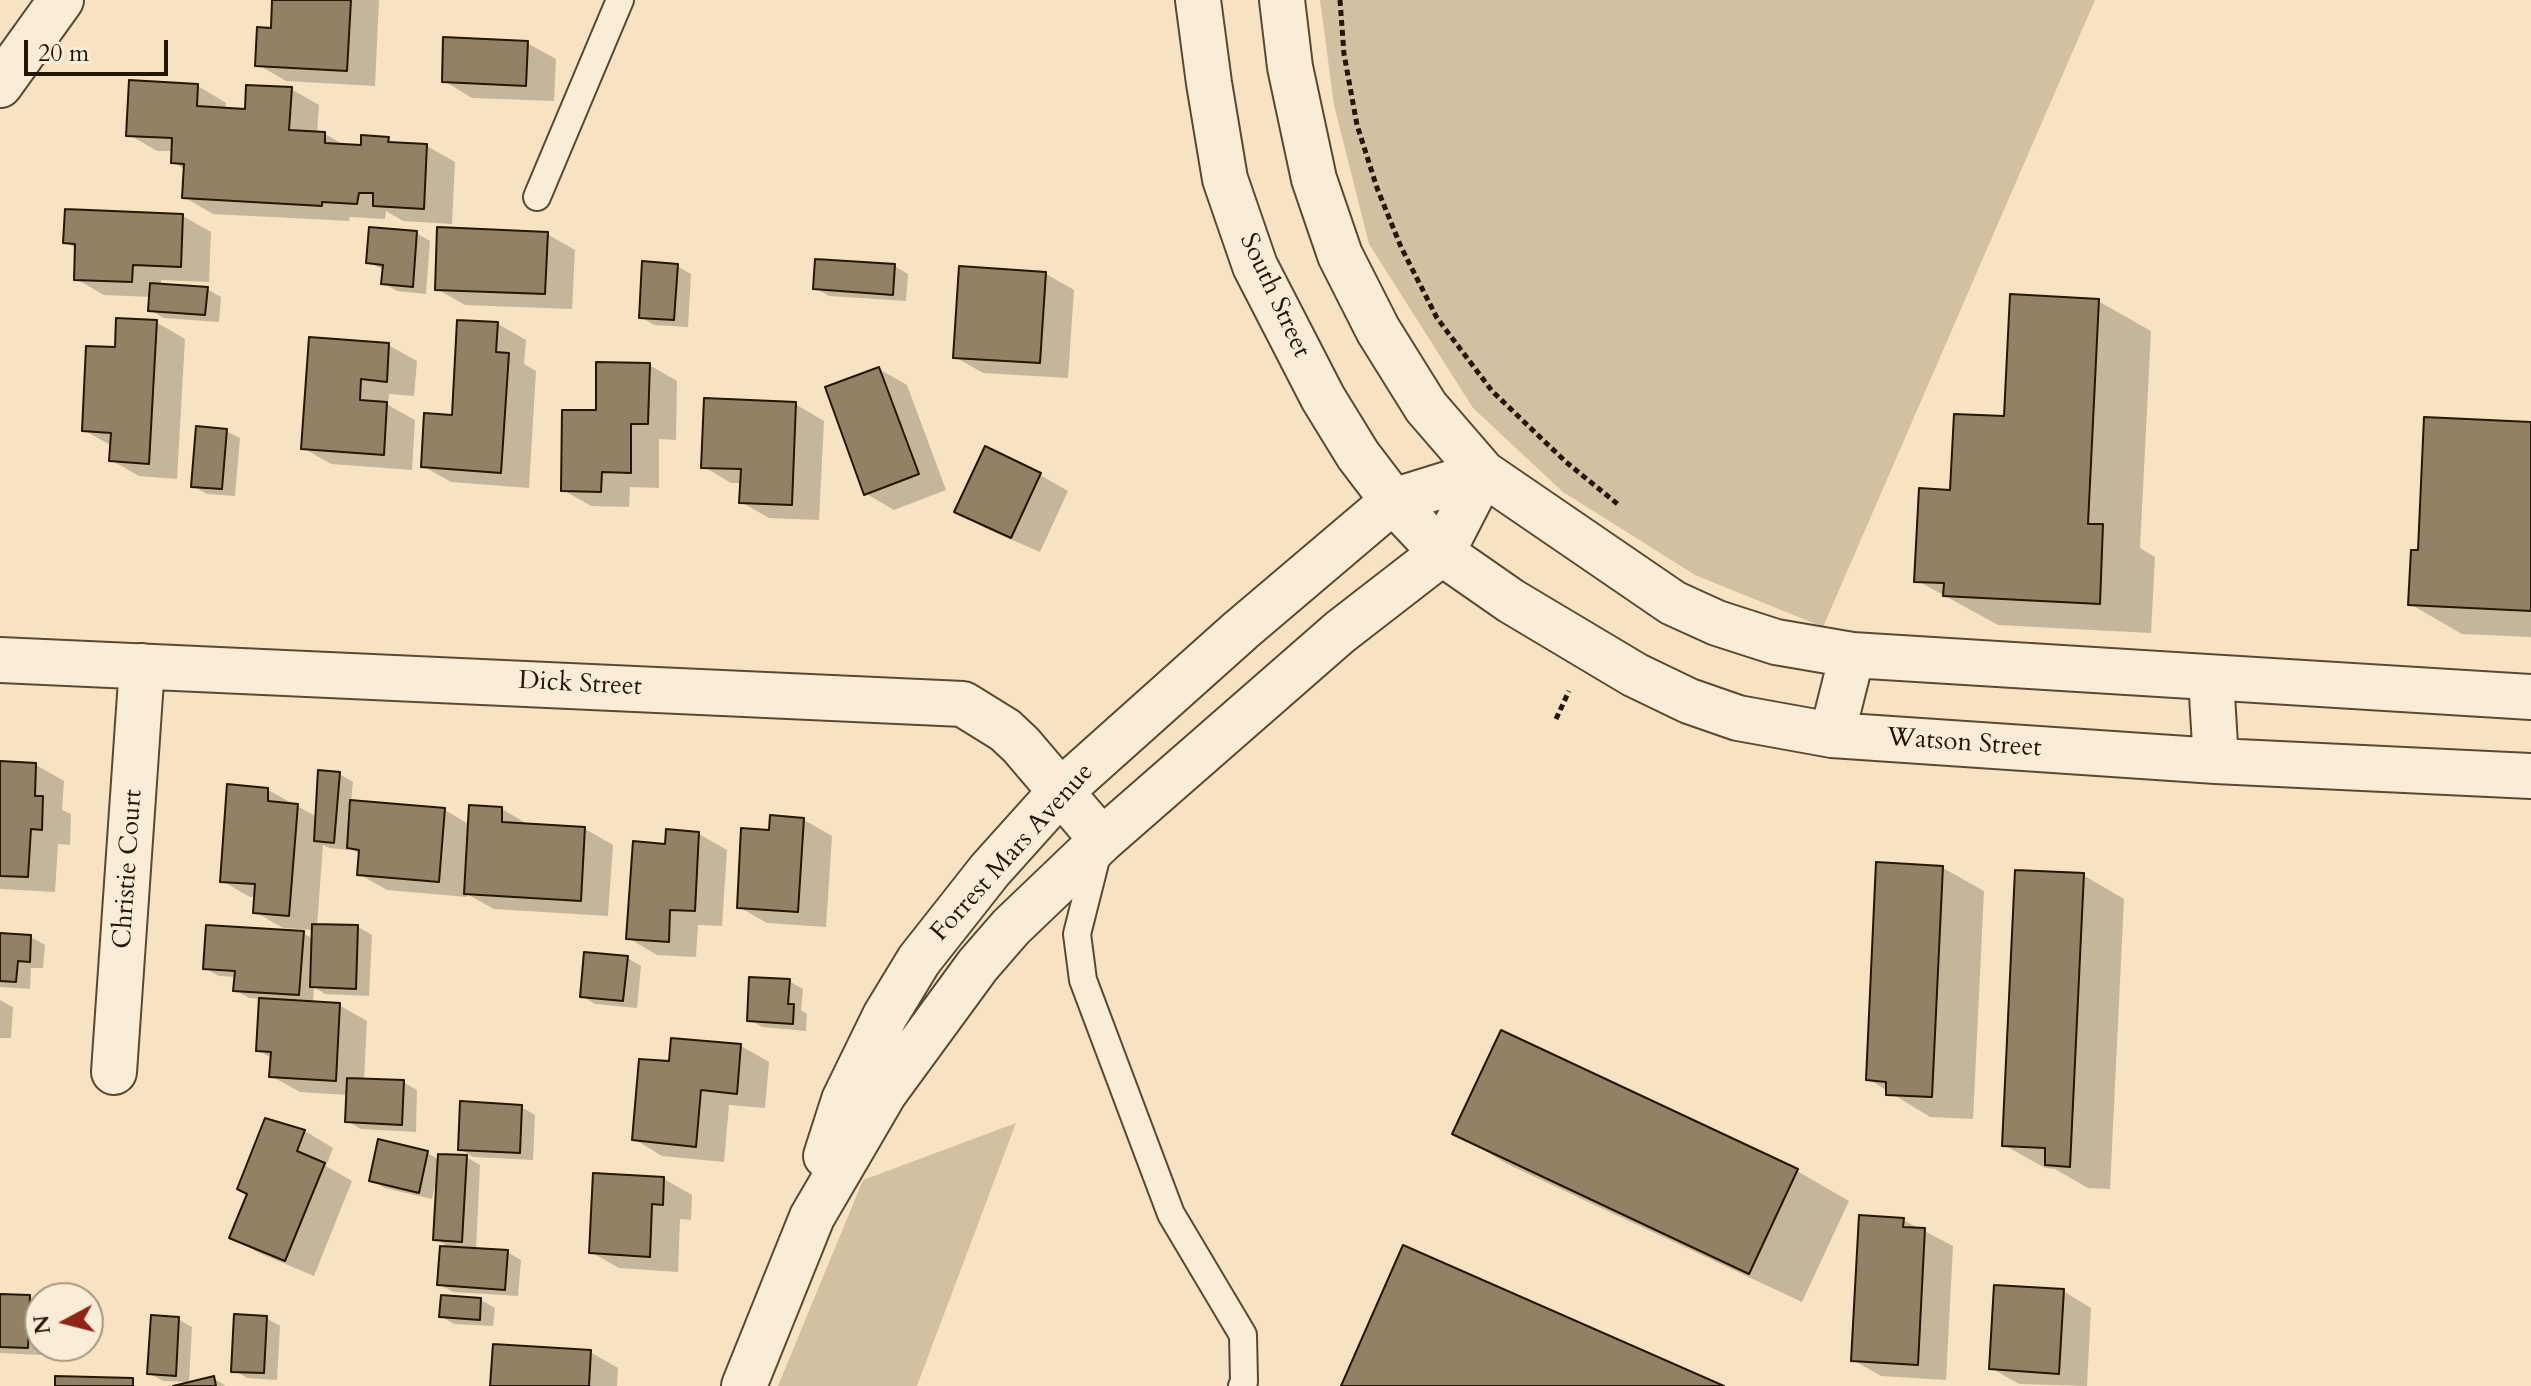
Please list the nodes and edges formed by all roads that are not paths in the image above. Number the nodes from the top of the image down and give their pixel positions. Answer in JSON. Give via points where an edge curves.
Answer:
{"nodes":[{"id":1,"x":61,"y":0,"type":"edge"},
{"id":2,"x":620,"y":0,"type":"edge"},
{"id":3,"x":1198,"y":0,"type":"edge"},
{"id":4,"x":1282,"y":0,"type":"edge"},
{"id":5,"x":0,"y":85,"type":"edge"},
{"id":6,"x":537,"y":197,"type":"dead end"},
{"id":7,"x":1483,"y":473,"type":"junction"},
{"id":8,"x":1393,"y":501,"type":"junction"},
{"id":9,"x":1442,"y":553,"type":"junction"},
{"id":10,"x":1852,"y":655,"type":"junction"},
{"id":11,"x":0,"y":660,"type":"edge"},
{"id":12,"x":142,"y":666,"type":"junction"},
{"id":13,"x":2211,"y":679,"type":"junction"},
{"id":14,"x":2531,"y":697,"type":"edge"},
{"id":15,"x":1832,"y":735,"type":"junction"},
{"id":16,"x":2216,"y":761,"type":"junction"},
{"id":17,"x":2531,"y":776,"type":"edge"},
{"id":18,"x":1061,"y":791,"type":"junction"},
{"id":19,"x":1102,"y":840,"type":"junction"},
{"id":20,"x":114,"y":1072,"type":"dead end"},
{"id":21,"x":812,"y":1217,"type":"junction"},
{"id":22,"x":744,"y":1386,"type":"edge"},
{"id":23,"x":1242,"y":1386,"type":"edge"}],
"edges":[{"from":1,"to":5,"type":"street"},
{"from":2,"to":6,"type":"lane"},
{"from":3,"to":8,"type":"street","name":"South Street","via":[[1225,179],[1255,266],[1323,398]]},
{"from":4,"to":7,"type":"street","via":[[1314,179],[1340,255],[1426,407]]},
{"from":7,"to":8,"type":"street"},
{"from":7,"to":9,"type":"street"},
{"from":7,"to":10,"type":"street","via":[[1673,603],[1776,642]]},
{"from":8,"to":9,"type":"street","name":"South Street"},
{"from":8,"to":18,"type":"street","name":"Forrest Mars Avenue"},
{"from":9,"to":15,"type":"street","name":"Watson Street","via":[[1590,649],[1689,701],[1738,718]]},
{"from":9,"to":19,"type":"street","name":"Forrest Mars Avenue","via":[[1340,632]]},
{"from":10,"to":13,"type":"street"},
{"from":10,"to":15,"type":"street"},
{"from":11,"to":12,"type":"street","name":"Dick Street"},
{"from":12,"to":18,"type":"street","name":"Dick Street","via":[[963,704],[1005,730]]},
{"from":12,"to":20,"type":"street","name":"Christie Court"},
{"from":13,"to":14,"type":"street"},
{"from":13,"to":16,"type":"street"},
{"from":15,"to":16,"type":"street","name":"Watson Street"},
{"from":16,"to":17,"type":"street","name":"Watson Street"},
{"from":18,"to":19,"type":"street","name":"Dick Street"},
{"from":18,"to":21,"type":"street","name":"Forrest Mars Avenue","via":[[940,932],[885,1016],[835,1125]]},
{"from":19,"to":21,"type":"street","name":"Forrest Mars Avenue","via":[[978,965],[885,1092]]},
{"from":19,"to":23,"type":"lane","via":[[1077,934],[1083,980],[1171,1214],[1243,1335]]},
{"from":21,"to":22,"type":"street","name":"Forrest Mars Avenue"}]}
